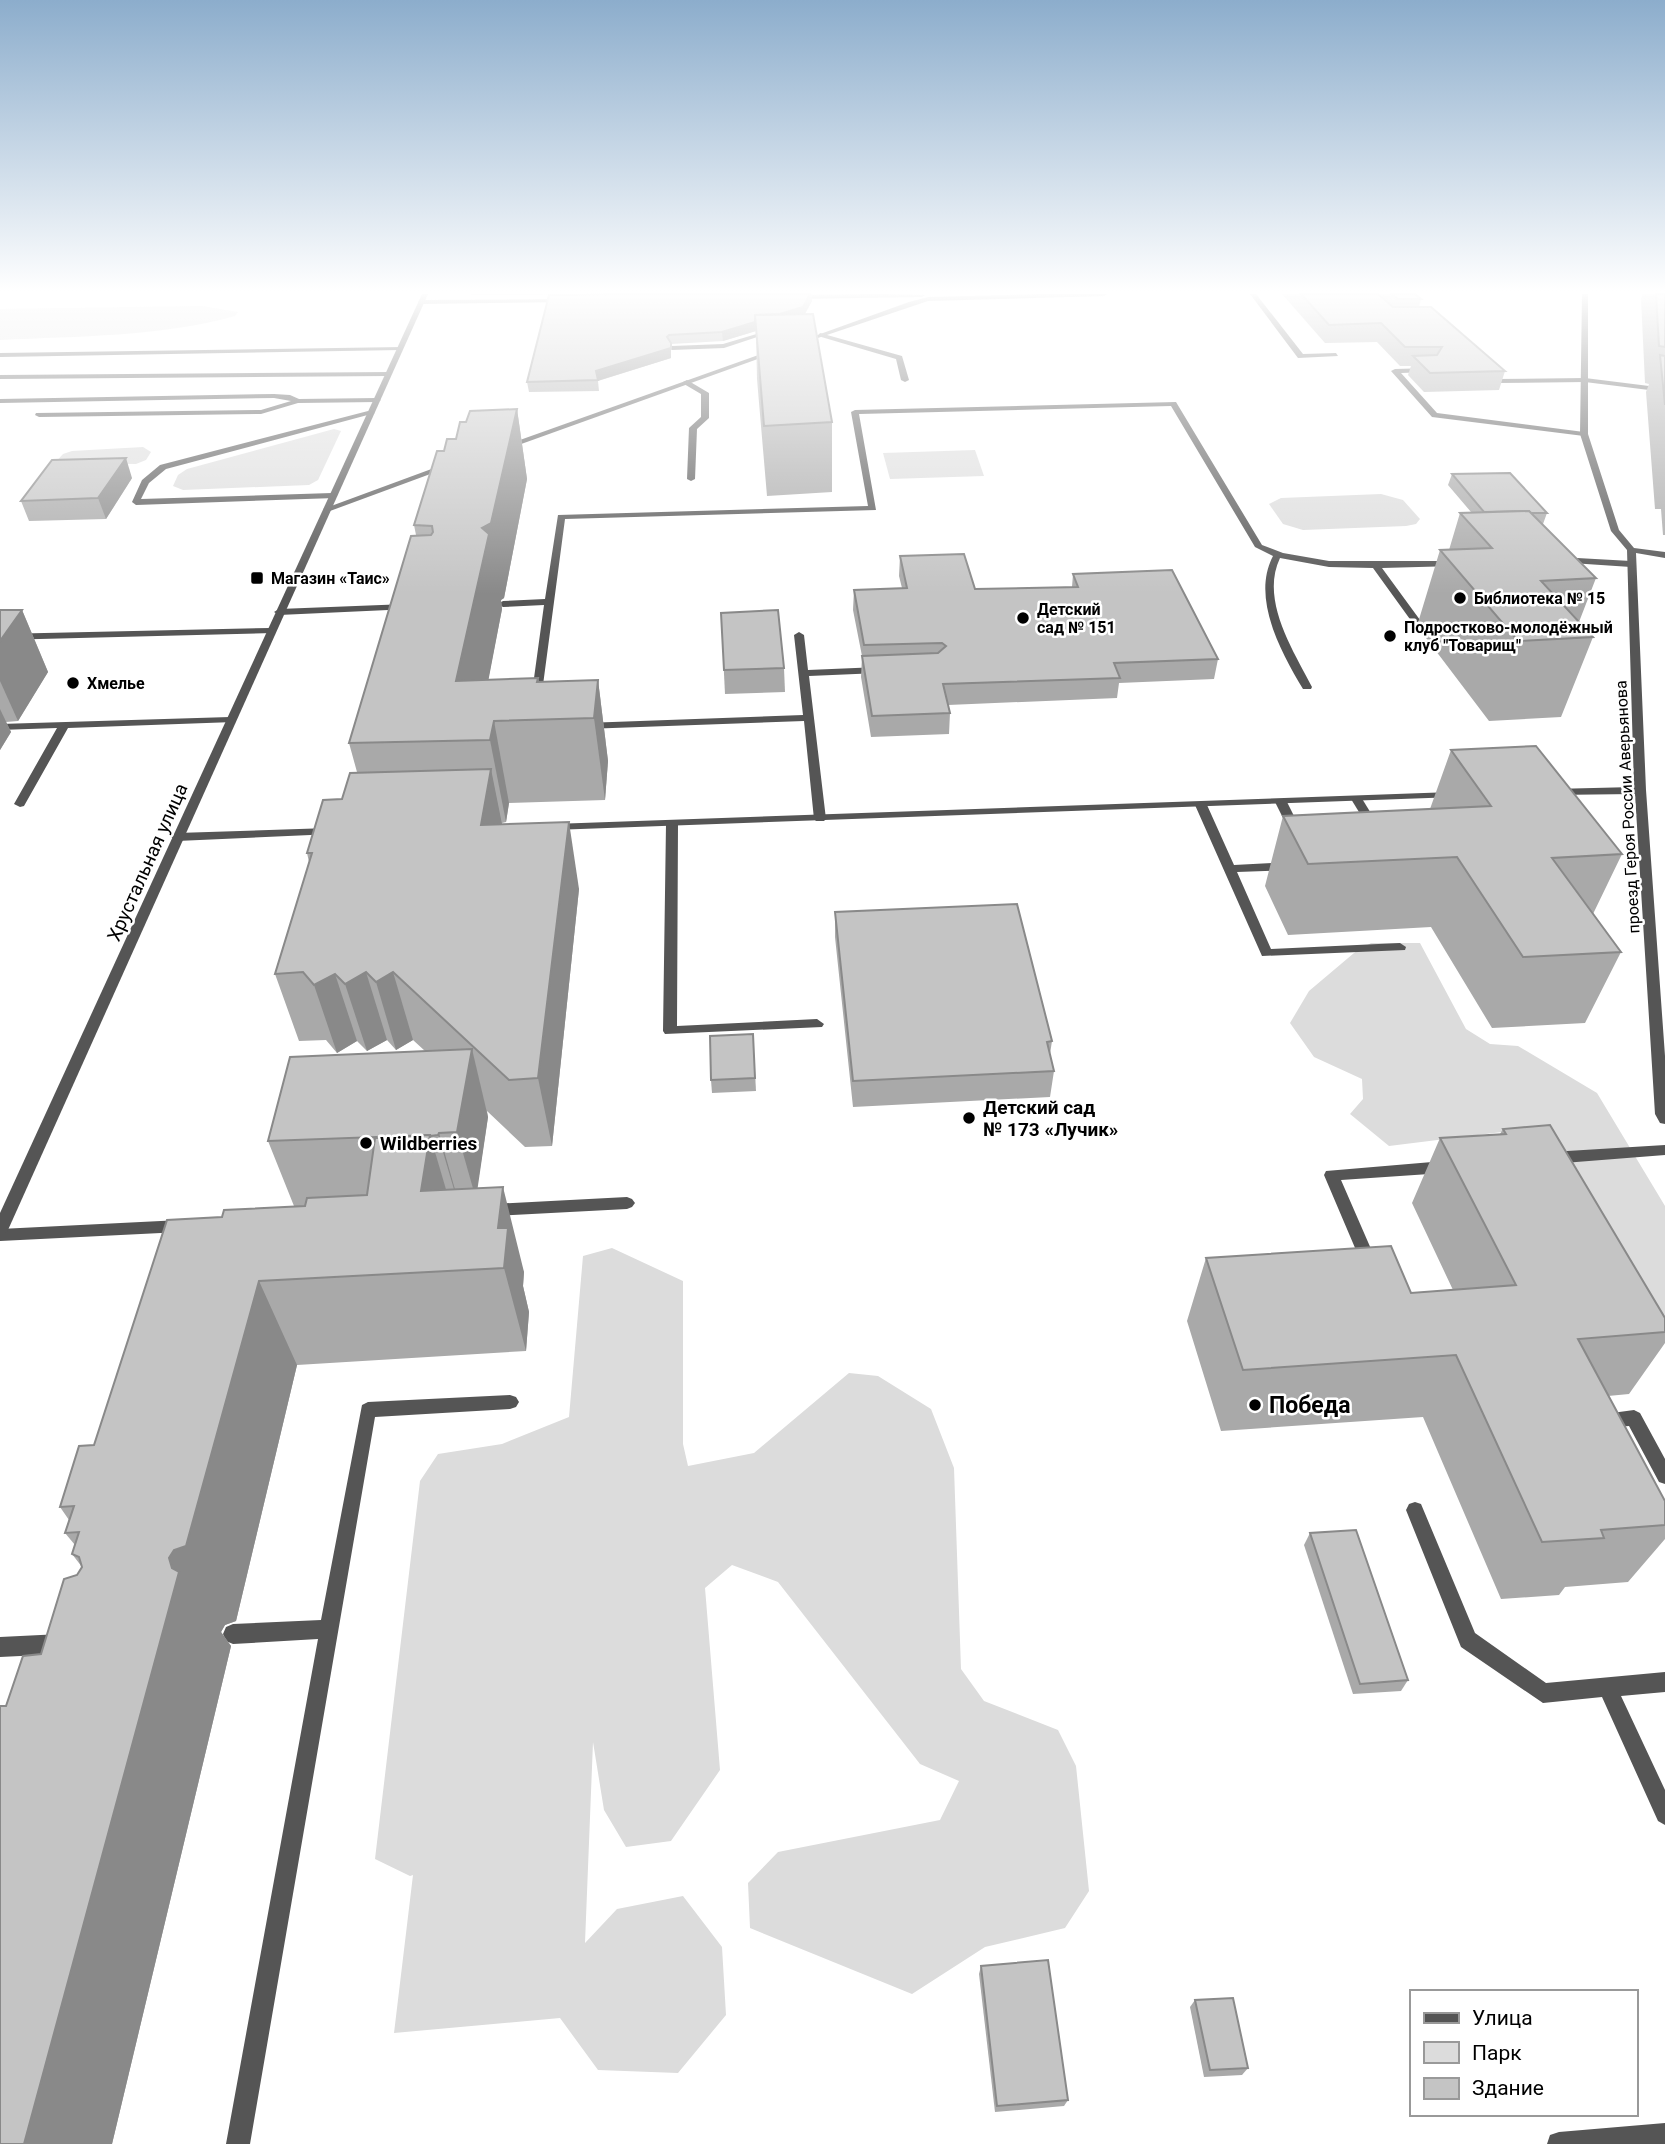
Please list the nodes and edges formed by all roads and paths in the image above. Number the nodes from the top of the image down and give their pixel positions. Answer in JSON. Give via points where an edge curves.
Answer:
{"nodes":[{"id":1,"x":380,"y":394,"type":"edge"},
{"id":2,"x":653,"y":394,"type":"edge"},
{"id":3,"x":705,"y":394,"type":"edge"},
{"id":4,"x":1416,"y":394,"type":"edge"},
{"id":5,"x":1585,"y":394,"type":"edge"},
{"id":6,"x":377,"y":400,"type":"junction"},
{"id":7,"x":0,"y":401,"type":"edge"},
{"id":8,"x":298,"y":401,"type":"junction"},
{"id":9,"x":371,"y":413,"type":"junction"},
{"id":10,"x":38,"y":415,"type":"dead end"},
{"id":11,"x":1584,"y":434,"type":"junction"},
{"id":12,"x":494,"y":450,"type":"edge"},
{"id":13,"x":455,"y":464,"type":"edge"},
{"id":14,"x":691,"y":479,"type":"dead end"},
{"id":15,"x":332,"y":496,"type":"junction"},
{"id":16,"x":691,"y":499,"type":"dead end"},
{"id":17,"x":327,"y":509,"type":"junction"},
{"id":18,"x":691,"y":513,"type":"junction"},
{"id":19,"x":1631,"y":550,"type":"junction"},
{"id":20,"x":1665,"y":555,"type":"edge"},
{"id":21,"x":1277,"y":556,"type":"junction"},
{"id":22,"x":1546,"y":561,"type":"edge"},
{"id":23,"x":1468,"y":563,"type":"edge"},
{"id":24,"x":1631,"y":564,"type":"junction"},
{"id":25,"x":1376,"y":566,"type":"junction"},
{"id":26,"x":549,"y":603,"type":"junction"},
{"id":27,"x":503,"y":604,"type":"dead end"},
{"id":28,"x":418,"y":607,"type":"edge"},
{"id":29,"x":279,"y":612,"type":"junction"},
{"id":30,"x":1415,"y":620,"type":"dead end"},
{"id":31,"x":270,"y":631,"type":"junction"},
{"id":32,"x":799,"y":635,"type":"dead end"},
{"id":33,"x":0,"y":637,"type":"edge"},
{"id":34,"x":885,"y":670,"type":"edge"},
{"id":35,"x":803,"y":673,"type":"junction"},
{"id":36,"x":1307,"y":687,"type":"dead end"},
{"id":37,"x":534,"y":715,"type":"edge"},
{"id":38,"x":809,"y":718,"type":"junction"},
{"id":39,"x":230,"y":720,"type":"junction"},
{"id":40,"x":64,"y":725,"type":"junction"},
{"id":41,"x":571,"y":726,"type":"edge"},
{"id":42,"x":0,"y":727,"type":"edge"},
{"id":43,"x":1640,"y":790,"type":"junction"},
{"id":44,"x":1536,"y":792,"type":"edge"},
{"id":45,"x":1468,"y":795,"type":"edge"},
{"id":46,"x":1357,"y":799,"type":"junction"},
{"id":47,"x":1281,"y":802,"type":"junction"},
{"id":48,"x":20,"y":804,"type":"dead end"},
{"id":49,"x":1201,"y":805,"type":"junction"},
{"id":50,"x":820,"y":819,"type":"junction"},
{"id":51,"x":672,"y":824,"type":"junction"},
{"id":52,"x":539,"y":827,"type":"edge"},
{"id":53,"x":337,"y":832,"type":"edge"},
{"id":54,"x":177,"y":837,"type":"junction"},
{"id":55,"x":1303,"y":844,"type":"edge"},
{"id":56,"x":1384,"y":845,"type":"edge"},
{"id":57,"x":1301,"y":866,"type":"edge"},
{"id":58,"x":1229,"y":869,"type":"junction"},
{"id":59,"x":1400,"y":947,"type":"dead end"},
{"id":60,"x":817,"y":1024,"type":"dead end"},
{"id":61,"x":1665,"y":1119,"type":"edge"},
{"id":62,"x":1665,"y":1150,"type":"edge"},
{"id":63,"x":1535,"y":1159,"type":"edge"},
{"id":64,"x":1453,"y":1166,"type":"edge"},
{"id":65,"x":627,"y":1203,"type":"dead end"},
{"id":66,"x":474,"y":1211,"type":"edge"},
{"id":67,"x":196,"y":1225,"type":"edge"},
{"id":68,"x":0,"y":1230,"type":"edge"},
{"id":69,"x":0,"y":1235,"type":"edge"},
{"id":70,"x":1378,"y":1282,"type":"edge"},
{"id":71,"x":510,"y":1402,"type":"dead end"},
{"id":72,"x":1593,"y":1421,"type":"edge"},
{"id":73,"x":1665,"y":1476,"type":"edge"},
{"id":74,"x":1415,"y":1510,"type":"dead end"},
{"id":75,"x":328,"y":1629,"type":"junction"},
{"id":76,"x":233,"y":1634,"type":"dead end"},
{"id":77,"x":80,"y":1643,"type":"edge"},
{"id":78,"x":0,"y":1647,"type":"edge"},
{"id":79,"x":1665,"y":1682,"type":"edge"},
{"id":80,"x":1607,"y":1686,"type":"junction"},
{"id":81,"x":1665,"y":1814,"type":"edge"},
{"id":82,"x":1665,"y":2135,"type":"edge"},
{"id":83,"x":238,"y":2144,"type":"edge"},
{"id":84,"x":1559,"y":2144,"type":"edge"}],
"edges":[{"from":1,"to":6,"type":"street","name":"Хрустальная улица"},
{"from":2,"to":12,"type":"street"},
{"from":3,"to":14,"type":"street","via":[[705,418],[693,428]]},
{"from":4,"to":11,"type":"street","via":[[1435,415]]},
{"from":5,"to":11,"type":"street"},
{"from":6,"to":8,"type":"street"},
{"from":6,"to":9,"type":"street","name":"Хрустальная улица"},
{"from":7,"to":8,"type":"street","via":[[274,396]]},
{"from":8,"to":10,"type":"street","via":[[261,412]]},
{"from":9,"to":15,"type":"street","name":"Хрустальная улица"},
{"from":9,"to":15,"type":"street","via":[[163,467],[145,482],[136,502]]},
{"from":11,"to":19,"type":"street","via":[[1615,531]]},
{"from":13,"to":17,"type":"street"},
{"from":15,"to":17,"type":"street","name":"Хрустальная улица"},
{"from":16,"to":18,"type":"street"},
{"from":17,"to":29,"type":"street","name":"Хрустальная улица"},
{"from":18,"to":21,"type":"street","via":[[873,508],[855,412],[913,407],[1173,404],[1259,547]]},
{"from":18,"to":26,"type":"street","via":[[561,517]]},
{"from":19,"to":20,"type":"street"},
{"from":19,"to":24,"type":"street","name":"проезд Героя России Аверьянова"},
{"from":21,"to":25,"type":"street"},
{"from":21,"to":36,"type":"street","via":[[1269,566],[1269,593],[1279,632]]},
{"from":22,"to":24,"type":"street"},
{"from":23,"to":25,"type":"street"},
{"from":24,"to":43,"type":"street","name":"проезд Героя России Аверьянова"},
{"from":25,"to":30,"type":"street"},
{"from":26,"to":27,"type":"street"},
{"from":26,"to":37,"type":"street"},
{"from":28,"to":29,"type":"street"},
{"from":29,"to":31,"type":"street","name":"Хрустальная улица"},
{"from":31,"to":33,"type":"street"},
{"from":31,"to":39,"type":"street","name":"Хрустальная улица"},
{"from":32,"to":35,"type":"street"},
{"from":34,"to":35,"type":"street"},
{"from":35,"to":38,"type":"street"},
{"from":38,"to":41,"type":"street"},
{"from":38,"to":50,"type":"street"},
{"from":39,"to":40,"type":"street"},
{"from":39,"to":54,"type":"street","name":"Хрустальная улица"},
{"from":40,"to":42,"type":"street"},
{"from":40,"to":48,"type":"street"},
{"from":43,"to":44,"type":"street"},
{"from":43,"to":61,"type":"street","name":"проезд Героя России Аверьянова"},
{"from":45,"to":46,"type":"street"},
{"from":46,"to":47,"type":"street"},
{"from":46,"to":56,"type":"street"},
{"from":47,"to":49,"type":"street"},
{"from":47,"to":55,"type":"street"},
{"from":49,"to":50,"type":"street"},
{"from":49,"to":58,"type":"street"},
{"from":50,"to":51,"type":"street"},
{"from":51,"to":52,"type":"street"},
{"from":51,"to":60,"type":"street","via":[[670,1031]]},
{"from":53,"to":54,"type":"street"},
{"from":54,"to":68,"type":"street","name":"Хрустальная улица"},
{"from":57,"to":58,"type":"street"},
{"from":58,"to":59,"type":"street","via":[[1267,953]]},
{"from":62,"to":63,"type":"street"},
{"from":64,"to":70,"type":"street","via":[[1331,1175]]},
{"from":65,"to":66,"type":"street"},
{"from":67,"to":69,"type":"street"},
{"from":71,"to":75,"type":"street","via":[[368,1410]]},
{"from":72,"to":73,"type":"street","via":[[1634,1419]]},
{"from":74,"to":80,"type":"street","via":[[1468,1640],[1544,1693]]},
{"from":75,"to":76,"type":"street"},
{"from":75,"to":83,"type":"street"},
{"from":77,"to":78,"type":"street"},
{"from":79,"to":80,"type":"street"},
{"from":80,"to":81,"type":"street"},
{"from":82,"to":84,"type":"street"}]}
